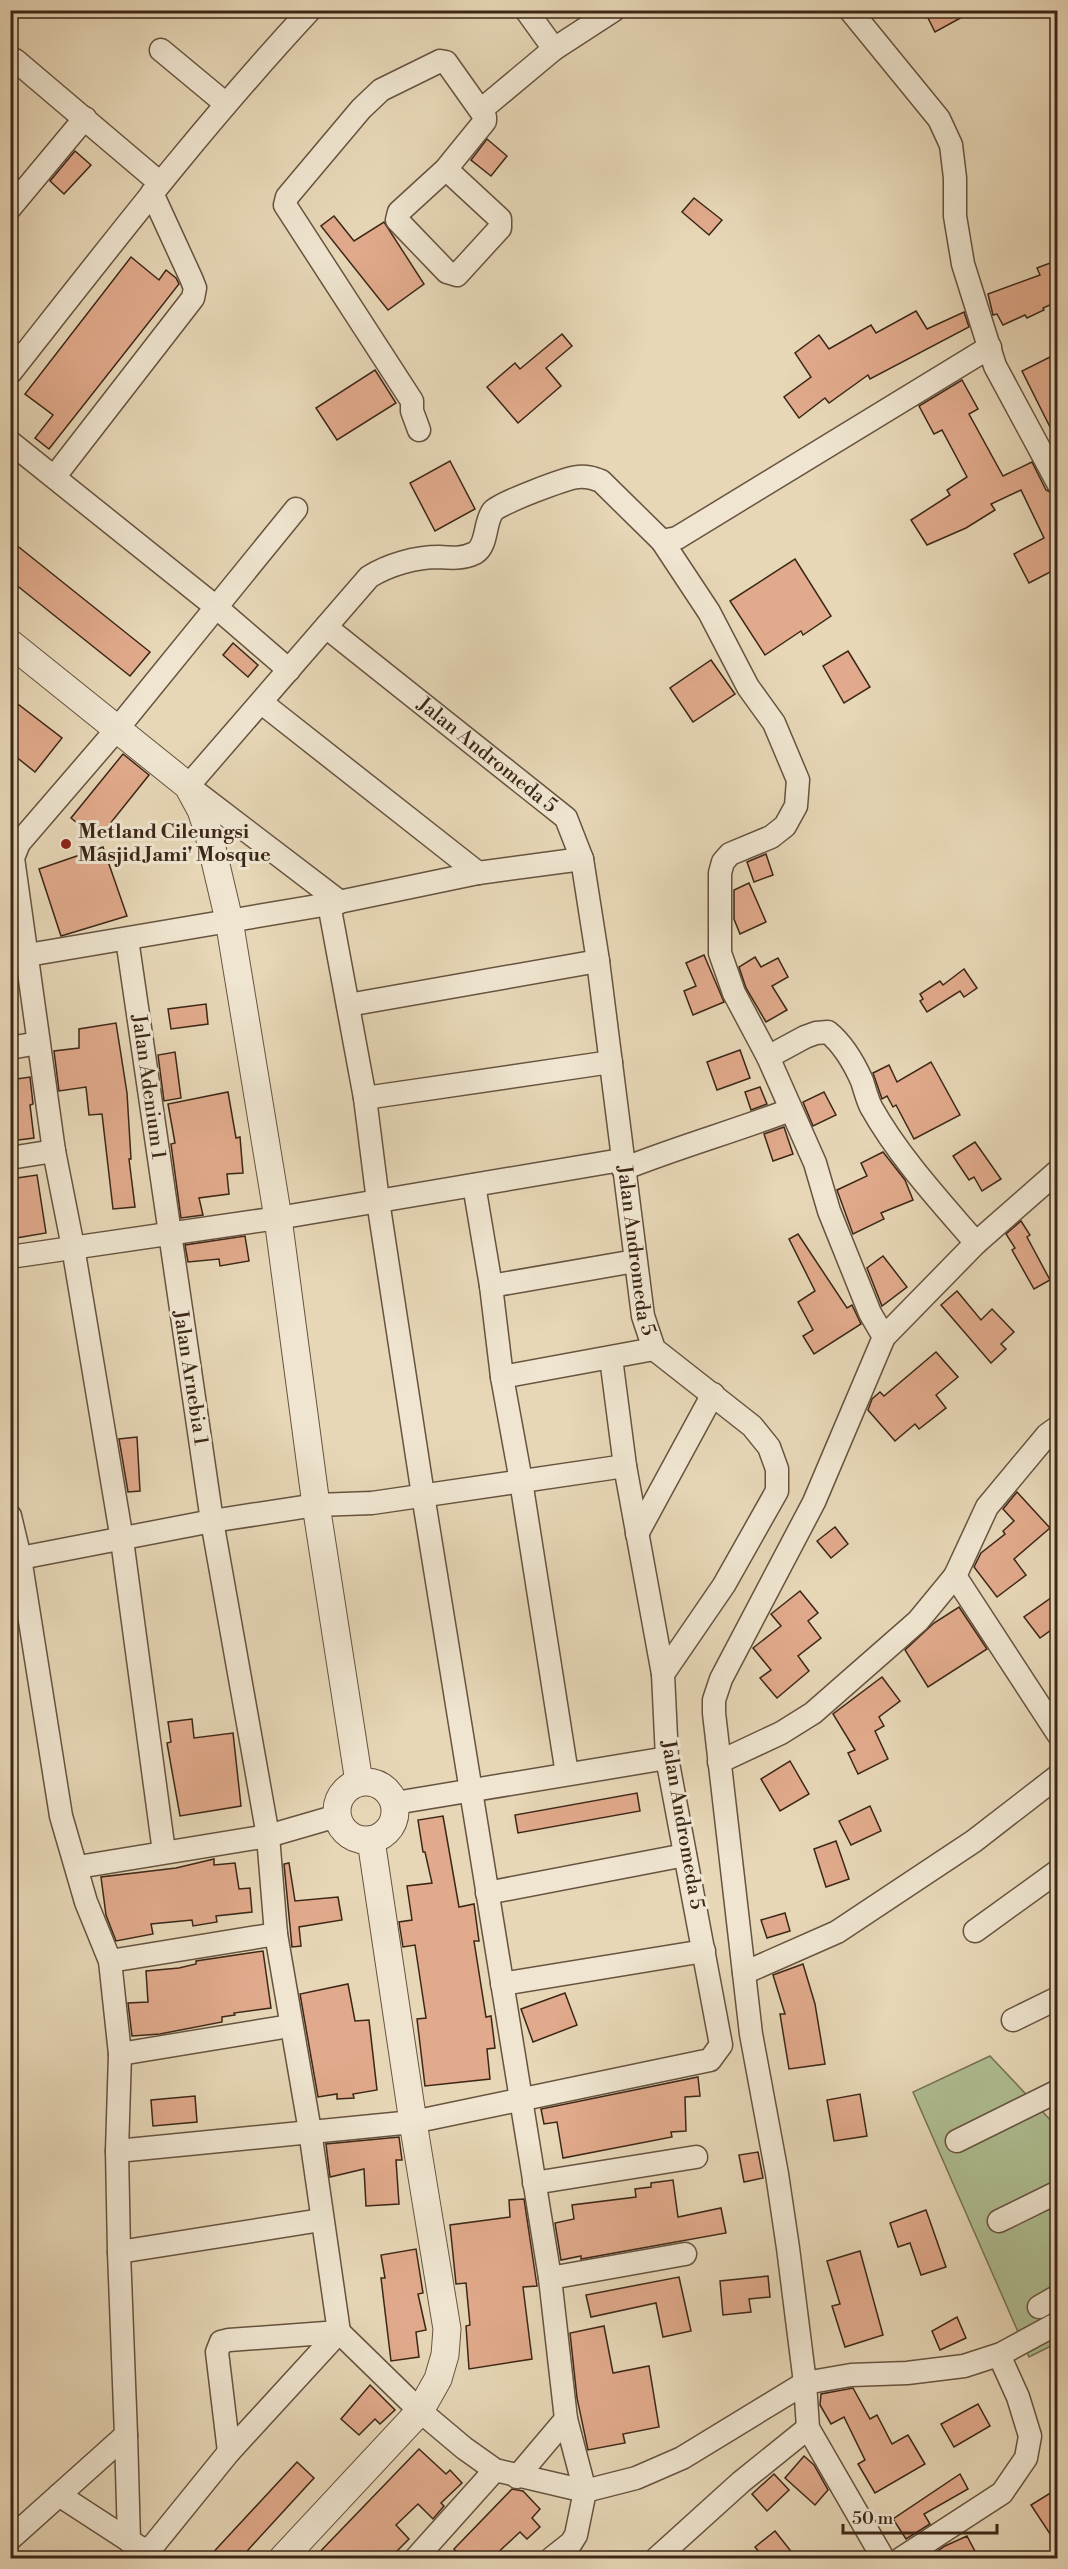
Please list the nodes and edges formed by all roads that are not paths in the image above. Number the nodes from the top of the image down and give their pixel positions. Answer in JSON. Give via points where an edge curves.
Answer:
{"nodes":[{"id":1,"x":310,"y":10,"type":"edge"},
{"id":2,"x":526,"y":10,"type":"edge"},
{"id":3,"x":614,"y":10,"type":"edge"},
{"id":4,"x":850,"y":10,"type":"edge"},
{"id":5,"x":554,"y":49,"type":"junction"},
{"id":6,"x":161,"y":50,"type":"dead end"},
{"id":7,"x":10,"y":60,"type":"edge"},
{"id":8,"x":226,"y":104,"type":"junction"},
{"id":9,"x":481,"y":110,"type":"junction"},
{"id":10,"x":85,"y":118,"type":"junction"},
{"id":11,"x":446,"y":170,"type":"junction"},
{"id":12,"x":156,"y":188,"type":"junction"},
{"id":13,"x":14,"y":197,"type":"edge"},
{"id":14,"x":990,"y":347,"type":"junction"},
{"id":15,"x":10,"y":373,"type":"edge"},
{"id":16,"x":419,"y":430,"type":"dead end"},
{"id":17,"x":10,"y":442,"type":"edge"},
{"id":18,"x":55,"y":476,"type":"junction"},
{"id":19,"x":1058,"y":483,"type":"edge"},
{"id":20,"x":296,"y":509,"type":"dead end"},
{"id":21,"x":662,"y":541,"type":"junction"},
{"id":22,"x":216,"y":607,"type":"junction"},
{"id":23,"x":326,"y":627,"type":"junction"},
{"id":24,"x":10,"y":643,"type":"edge"},
{"id":25,"x":289,"y":670,"type":"junction"},
{"id":26,"x":262,"y":703,"type":"junction"},
{"id":27,"x":118,"y":728,"type":"junction"},
{"id":28,"x":188,"y":786,"type":"junction"},
{"id":29,"x":13,"y":849,"type":"edge"},
{"id":30,"x":582,"y":859,"type":"junction"},
{"id":31,"x":478,"y":873,"type":"junction"},
{"id":32,"x":334,"y":903,"type":"junction"},
{"id":33,"x":230,"y":921,"type":"junction"},
{"id":34,"x":127,"y":939,"type":"junction"},
{"id":35,"x":19,"y":957,"type":"edge"},
{"id":36,"x":598,"y":961,"type":"junction"},
{"id":37,"x":348,"y":1005,"type":"junction"},
{"id":38,"x":38,"y":1043,"type":"junction"},
{"id":39,"x":10,"y":1048,"type":"edge"},
{"id":40,"x":768,"y":1057,"type":"junction"},
{"id":41,"x":611,"y":1062,"type":"junction"},
{"id":42,"x":365,"y":1098,"type":"junction"},
{"id":43,"x":790,"y":1110,"type":"junction"},
{"id":44,"x":54,"y":1151,"type":"junction"},
{"id":45,"x":10,"y":1158,"type":"edge"},
{"id":46,"x":622,"y":1164,"type":"junction"},
{"id":47,"x":1058,"y":1171,"type":"edge"},
{"id":48,"x":474,"y":1185,"type":"junction"},
{"id":49,"x":378,"y":1201,"type":"junction"},
{"id":50,"x":278,"y":1218,"type":"junction"},
{"id":51,"x":168,"y":1234,"type":"junction"},
{"id":52,"x":976,"y":1243,"type":"junction"},
{"id":53,"x":73,"y":1247,"type":"junction"},
{"id":54,"x":10,"y":1257,"type":"edge"},
{"id":55,"x":634,"y":1261,"type":"junction"},
{"id":56,"x":491,"y":1286,"type":"junction"},
{"id":57,"x":884,"y":1337,"type":"junction"},
{"id":58,"x":654,"y":1349,"type":"junction"},
{"id":59,"x":611,"y":1358,"type":"junction"},
{"id":60,"x":502,"y":1377,"type":"junction"},
{"id":61,"x":713,"y":1394,"type":"junction"},
{"id":62,"x":1058,"y":1427,"type":"edge"},
{"id":63,"x":625,"y":1467,"type":"junction"},
{"id":64,"x":521,"y":1481,"type":"junction"},
{"id":65,"x":423,"y":1495,"type":"junction"},
{"id":66,"x":316,"y":1505,"type":"junction"},
{"id":67,"x":10,"y":1516,"type":"edge"},
{"id":68,"x":212,"y":1521,"type":"junction"},
{"id":69,"x":637,"y":1534,"type":"junction"},
{"id":70,"x":122,"y":1540,"type":"junction"},
{"id":71,"x":15,"y":1559,"type":"edge"},
{"id":72,"x":955,"y":1576,"type":"junction"},
{"id":73,"x":663,"y":1674,"type":"junction"},
{"id":74,"x":1058,"y":1734,"type":"edge"},
{"id":75,"x":667,"y":1758,"type":"junction"},
{"id":76,"x":719,"y":1762,"type":"junction"},
{"id":77,"x":567,"y":1774,"type":"junction"},
{"id":78,"x":1058,"y":1776,"type":"edge"},
{"id":79,"x":358,"y":1782,"type":"junction"},
{"id":80,"x":471,"y":1790,"type":"junction"},
{"id":81,"x":394,"y":1803,"type":"junction"},
{"id":82,"x":337,"y":1816,"type":"junction"},
{"id":83,"x":268,"y":1836,"type":"junction"},
{"id":84,"x":371,"y":1840,"type":"junction"},
{"id":85,"x":164,"y":1852,"type":"junction"},
{"id":86,"x":685,"y":1855,"type":"junction"},
{"id":87,"x":78,"y":1867,"type":"junction"},
{"id":88,"x":1058,"y":1871,"type":"edge"},
{"id":89,"x":487,"y":1893,"type":"junction"},
{"id":90,"x":975,"y":1931,"type":"dead end"},
{"id":91,"x":276,"y":1934,"type":"junction"},
{"id":92,"x":704,"y":1951,"type":"junction"},
{"id":93,"x":110,"y":1960,"type":"junction"},
{"id":94,"x":744,"y":1973,"type":"junction"},
{"id":95,"x":502,"y":1984,"type":"junction"},
{"id":96,"x":1058,"y":1998,"type":"edge"},
{"id":97,"x":1012,"y":2020,"type":"dead end"},
{"id":98,"x":290,"y":2026,"type":"junction"},
{"id":99,"x":120,"y":2054,"type":"junction"},
{"id":100,"x":1058,"y":2091,"type":"edge"},
{"id":101,"x":520,"y":2099,"type":"junction"},
{"id":102,"x":413,"y":2122,"type":"junction"},
{"id":103,"x":310,"y":2131,"type":"junction"},
{"id":104,"x":957,"y":2141,"type":"dead end"},
{"id":105,"x":117,"y":2151,"type":"junction"},
{"id":106,"x":696,"y":2157,"type":"dead end"},
{"id":107,"x":534,"y":2183,"type":"junction"},
{"id":108,"x":1058,"y":2192,"type":"edge"},
{"id":109,"x":321,"y":2220,"type":"junction"},
{"id":110,"x":999,"y":2222,"type":"dead end"},
{"id":111,"x":119,"y":2252,"type":"junction"},
{"id":112,"x":686,"y":2254,"type":"dead end"},
{"id":113,"x":550,"y":2278,"type":"junction"},
{"id":114,"x":1058,"y":2324,"type":"edge"},
{"id":115,"x":339,"y":2332,"type":"junction"},
{"id":116,"x":999,"y":2355,"type":"junction"},
{"id":117,"x":805,"y":2383,"type":"junction"},
{"id":118,"x":420,"y":2411,"type":"junction"},
{"id":119,"x":566,"y":2419,"type":"junction"},
{"id":120,"x":808,"y":2428,"type":"junction"},
{"id":121,"x":126,"y":2435,"type":"junction"},
{"id":122,"x":229,"y":2452,"type":"junction"},
{"id":123,"x":495,"y":2470,"type":"junction"},
{"id":124,"x":517,"y":2477,"type":"junction"},
{"id":125,"x":585,"y":2491,"type":"junction"},
{"id":126,"x":59,"y":2495,"type":"junction"},
{"id":127,"x":10,"y":2539,"type":"edge"},
{"id":128,"x":129,"y":2541,"type":"junction"},
{"id":129,"x":283,"y":2559,"type":"edge"},
{"id":130,"x":416,"y":2559,"type":"edge"},
{"id":131,"x":552,"y":2559,"type":"edge"},
{"id":132,"x":657,"y":2559,"type":"edge"},
{"id":133,"x":883,"y":2559,"type":"edge"},
{"id":134,"x":902,"y":2559,"type":"edge"}],
"edges":[{"from":1,"to":8,"type":"street"},
{"from":2,"to":5,"type":"street"},
{"from":3,"to":5,"type":"street"},
{"from":4,"to":14,"type":"street","via":[[939,120],[951,145],[963,264]]},
{"from":5,"to":9,"type":"street"},
{"from":6,"to":8,"type":"street"},
{"from":7,"to":10,"type":"street","via":[[15,60]]},
{"from":8,"to":12,"type":"street"},
{"from":9,"to":11,"type":"street","via":[[485,121]]},
{"from":9,"to":16,"type":"street","via":[[446,62],[440,61],[381,90],[287,196],[285,205],[412,401]]},
{"from":10,"to":12,"type":"street"},
{"from":10,"to":13,"type":"street"},
{"from":11,"to":11,"type":"street","via":[[501,223],[457,274],[447,272],[397,220],[399,212]]},
{"from":12,"to":15,"type":"street"},
{"from":12,"to":18,"type":"street","via":[[195,288],[193,298]]},
{"from":14,"to":19,"type":"street","via":[[995,366]]},
{"from":14,"to":21,"type":"street","via":[[677,538]]},
{"from":17,"to":18,"type":"street"},
{"from":18,"to":22,"type":"street"},
{"from":20,"to":22,"type":"street"},
{"from":21,"to":23,"type":"street","via":[[601,481],[589,476],[575,477],[501,504],[488,520],[476,552],[451,560],[439,557],[384,567],[369,577]]},
{"from":21,"to":40,"type":"street","via":[[710,612],[748,687],[774,723],[798,780],[795,806],[785,826],[771,837],[730,854],[720,873],[720,953],[734,993]]},
{"from":22,"to":25,"type":"street"},
{"from":22,"to":27,"type":"street"},
{"from":23,"to":25,"type":"street"},
{"from":23,"to":30,"type":"street","name":"Jalan Andromeda 5","via":[[566,818]]},
{"from":24,"to":27,"type":"street"},
{"from":25,"to":26,"type":"street"},
{"from":26,"to":28,"type":"street"},
{"from":26,"to":31,"type":"street"},
{"from":27,"to":28,"type":"street"},
{"from":27,"to":29,"type":"street"},
{"from":28,"to":32,"type":"street"},
{"from":28,"to":33,"type":"street","via":[[208,831]]},
{"from":29,"to":35,"type":"street"},
{"from":30,"to":31,"type":"street"},
{"from":30,"to":36,"type":"street","name":"Jalan Andromeda 5"},
{"from":31,"to":32,"type":"street"},
{"from":32,"to":33,"type":"street"},
{"from":32,"to":37,"type":"street"},
{"from":33,"to":34,"type":"street"},
{"from":33,"to":50,"type":"street"},
{"from":34,"to":35,"type":"street"},
{"from":34,"to":51,"type":"street","name":"Jalan Adenium 1"},
{"from":35,"to":38,"type":"street"},
{"from":36,"to":37,"type":"street"},
{"from":36,"to":41,"type":"street","name":"Jalan Andromeda 5"},
{"from":37,"to":42,"type":"street"},
{"from":38,"to":39,"type":"street"},
{"from":38,"to":44,"type":"street"},
{"from":40,"to":43,"type":"street"},
{"from":40,"to":52,"type":"street","via":[[816,1033],[828,1032],[837,1040],[850,1058],[870,1106],[898,1148]]},
{"from":41,"to":42,"type":"street"},
{"from":41,"to":46,"type":"street","name":"Jalan Andromeda 5"},
{"from":42,"to":49,"type":"street"},
{"from":43,"to":46,"type":"street"},
{"from":43,"to":57,"type":"street","via":[[815,1163],[829,1211],[870,1312]]},
{"from":44,"to":45,"type":"street"},
{"from":44,"to":53,"type":"street"},
{"from":46,"to":48,"type":"street"},
{"from":46,"to":55,"type":"street","name":"Jalan Andromeda 5"},
{"from":47,"to":52,"type":"street"},
{"from":48,"to":49,"type":"street"},
{"from":48,"to":56,"type":"street"},
{"from":49,"to":50,"type":"street"},
{"from":49,"to":65,"type":"street"},
{"from":50,"to":51,"type":"street"},
{"from":50,"to":66,"type":"street"},
{"from":51,"to":53,"type":"street"},
{"from":51,"to":68,"type":"street","name":"Jalan Arnebia 1"},
{"from":52,"to":57,"type":"street"},
{"from":53,"to":54,"type":"street"},
{"from":53,"to":70,"type":"street"},
{"from":55,"to":56,"type":"street"},
{"from":55,"to":58,"type":"street","name":"Jalan Andromeda 5","via":[[643,1316]]},
{"from":56,"to":60,"type":"street"},
{"from":57,"to":76,"type":"street","via":[[814,1502],[717,1688],[714,1713]]},
{"from":58,"to":59,"type":"street"},
{"from":58,"to":61,"type":"street","name":"Jalan Andromeda 5"},
{"from":59,"to":60,"type":"street"},
{"from":59,"to":63,"type":"street"},
{"from":60,"to":64,"type":"street"},
{"from":61,"to":69,"type":"street"},
{"from":61,"to":73,"type":"street","name":"Jalan Andromeda 5","via":[[752,1426],[769,1447],[777,1469],[777,1491],[724,1585]]},
{"from":62,"to":72,"type":"street","via":[[987,1507]]},
{"from":63,"to":64,"type":"street"},
{"from":63,"to":69,"type":"street"},
{"from":64,"to":65,"type":"street"},
{"from":64,"to":77,"type":"street"},
{"from":65,"to":66,"type":"street","via":[[372,1503]]},
{"from":65,"to":80,"type":"street"},
{"from":66,"to":68,"type":"street"},
{"from":66,"to":79,"type":"street"},
{"from":67,"to":71,"type":"street"},
{"from":68,"to":70,"type":"street"},
{"from":68,"to":83,"type":"street","name":"Jalan Arnebia 1"},
{"from":69,"to":73,"type":"street"},
{"from":70,"to":71,"type":"street"},
{"from":70,"to":85,"type":"street"},
{"from":71,"to":87,"type":"street","via":[[62,1816]]},
{"from":72,"to":74,"type":"street"},
{"from":72,"to":76,"type":"street","via":[[918,1621],[813,1713]]},
{"from":73,"to":75,"type":"street","name":"Jalan Andromeda 5"},
{"from":75,"to":77,"type":"street"},
{"from":75,"to":86,"type":"street","name":"Jalan Andromeda 5"},
{"from":76,"to":94,"type":"street"},
{"from":77,"to":80,"type":"street"},
{"from":78,"to":94,"type":"street","via":[[974,1841],[837,1932]]},
{"from":79,"to":81,"type":"street","via":[[381,1785]]},
{"from":79,"to":82,"type":"street","via":[[341,1795]]},
{"from":80,"to":81,"type":"street"},
{"from":80,"to":89,"type":"street"},
{"from":81,"to":84,"type":"street","via":[[396,1811],[391,1826]]},
{"from":82,"to":83,"type":"street"},
{"from":82,"to":84,"type":"street","via":[[350,1835]]},
{"from":83,"to":85,"type":"street"},
{"from":83,"to":91,"type":"street","name":"Jalan Arnebia 1"},
{"from":84,"to":102,"type":"street"},
{"from":85,"to":87,"type":"street"},
{"from":86,"to":89,"type":"street"},
{"from":86,"to":92,"type":"street","name":"Jalan Andromeda 5"},
{"from":87,"to":93,"type":"street","via":[[86,1902]]},
{"from":88,"to":90,"type":"street"},
{"from":89,"to":95,"type":"street"},
{"from":91,"to":93,"type":"street"},
{"from":91,"to":98,"type":"street","name":"Jalan Arnebia 1"},
{"from":92,"to":95,"type":"street"},
{"from":92,"to":101,"type":"street","name":"Jalan Andromeda 5","via":[[721,2045],[710,2060]]},
{"from":93,"to":99,"type":"street"},
{"from":94,"to":117,"type":"street","via":[[751,2034],[779,2184]]},
{"from":95,"to":101,"type":"street"},
{"from":96,"to":97,"type":"street"},
{"from":98,"to":99,"type":"street"},
{"from":98,"to":103,"type":"street","name":"Jalan Arnebia 1"},
{"from":99,"to":105,"type":"street"},
{"from":100,"to":104,"type":"street"},
{"from":101,"to":102,"type":"street"},
{"from":101,"to":107,"type":"street"},
{"from":102,"to":103,"type":"street"},
{"from":102,"to":118,"type":"street","via":[[447,2329],[438,2379]]},
{"from":103,"to":105,"type":"street"},
{"from":103,"to":109,"type":"street","name":"Jalan Arnebia 1"},
{"from":105,"to":111,"type":"street"},
{"from":106,"to":107,"type":"street"},
{"from":107,"to":113,"type":"street"},
{"from":108,"to":110,"type":"street"},
{"from":109,"to":111,"type":"street"},
{"from":109,"to":115,"type":"street","name":"Jalan Arnebia 1"},
{"from":111,"to":121,"type":"street"},
{"from":112,"to":113,"type":"street"},
{"from":113,"to":119,"type":"street"},
{"from":114,"to":116,"type":"street"},
{"from":115,"to":118,"type":"street"},
{"from":115,"to":122,"type":"street"},
{"from":115,"to":122,"type":"street","via":[[222,2342],[217,2352]]},
{"from":116,"to":117,"type":"street","via":[[939,2370],[851,2375]]},
{"from":116,"to":134,"type":"street","via":[[1030,2436],[1026,2458],[1002,2493]]},
{"from":117,"to":120,"type":"street"},
{"from":117,"to":125,"type":"street","via":[[682,2457],[636,2478]]},
{"from":118,"to":123,"type":"street"},
{"from":118,"to":129,"type":"street"},
{"from":119,"to":124,"type":"street"},
{"from":119,"to":125,"type":"street"},
{"from":120,"to":132,"type":"street","via":[[741,2482]]},
{"from":120,"to":133,"type":"street"},
{"from":121,"to":126,"type":"street"},
{"from":121,"to":128,"type":"street"},
{"from":122,"to":128,"type":"street","via":[[152,2547],[142,2549]]},
{"from":123,"to":124,"type":"street"},
{"from":123,"to":130,"type":"street"},
{"from":124,"to":125,"type":"street"},
{"from":125,"to":131,"type":"street","via":[[576,2535]]},
{"from":126,"to":127,"type":"street"},
{"from":126,"to":128,"type":"street"}]}
